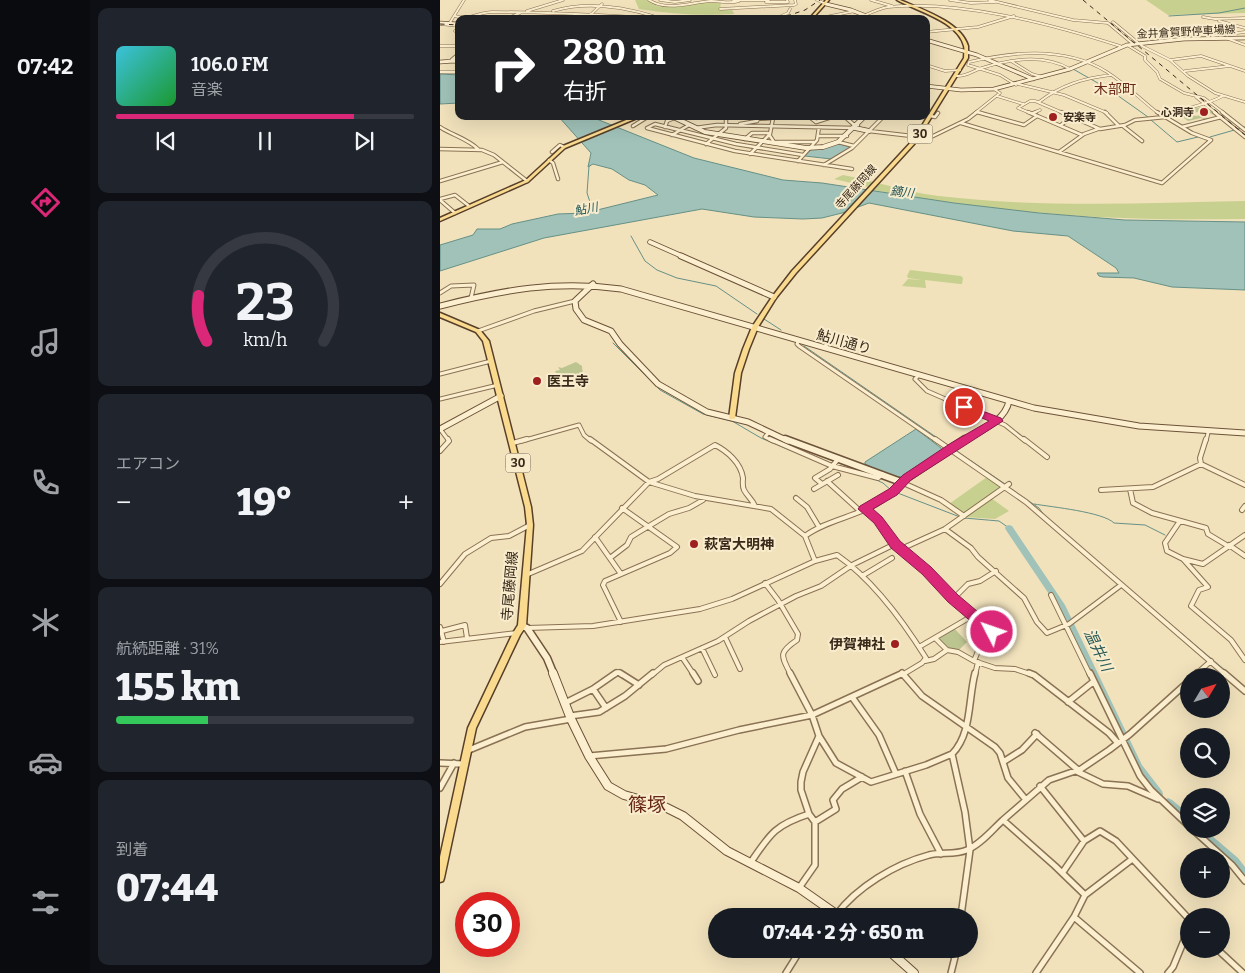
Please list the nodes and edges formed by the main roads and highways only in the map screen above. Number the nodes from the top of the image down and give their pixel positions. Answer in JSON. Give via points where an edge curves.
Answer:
{"nodes":[{"id":1,"x":898,"y":0,"type":"edge"},
{"id":2,"x":827,"y":2,"type":"edge"},
{"id":3,"x":814,"y":15,"type":"edge"},
{"id":4,"x":967,"y":53,"type":"joint"},
{"id":5,"x":930,"y":113,"type":"edge"},
{"id":6,"x":631,"y":120,"type":"edge"},
{"id":7,"x":926,"y":120,"type":"edge"},
{"id":8,"x":440,"y":220,"type":"edge"},
{"id":9,"x":440,"y":315,"type":"edge"},
{"id":10,"x":732,"y":418,"type":"road end"},
{"id":11,"x":522,"y":629,"type":"joint"},
{"id":12,"x":440,"y":878,"type":"edge"}],
"edges":[{"from":1,"to":4,"type":"main road","via":[[953,28],[964,41]]},
{"from":2,"to":3,"type":"main road"},
{"from":4,"to":5,"type":"main road","name":"寺尾藤岡線","number":"30","via":[[960,70]]},
{"from":6,"to":8,"type":"main road","via":[[565,147],[527,181]]},
{"from":7,"to":10,"type":"main road","name":"寺尾藤岡線","number":"30","via":[[918,137],[796,270],[754,327],[738,373]]},
{"from":9,"to":11,"type":"main road","name":"寺尾藤岡線","number":"30","via":[[478,331],[486,341],[492,361],[530,525]]},
{"from":11,"to":12,"type":"main road","name":"寺尾藤岡線","number":"30","via":[[476,717]]}]}
